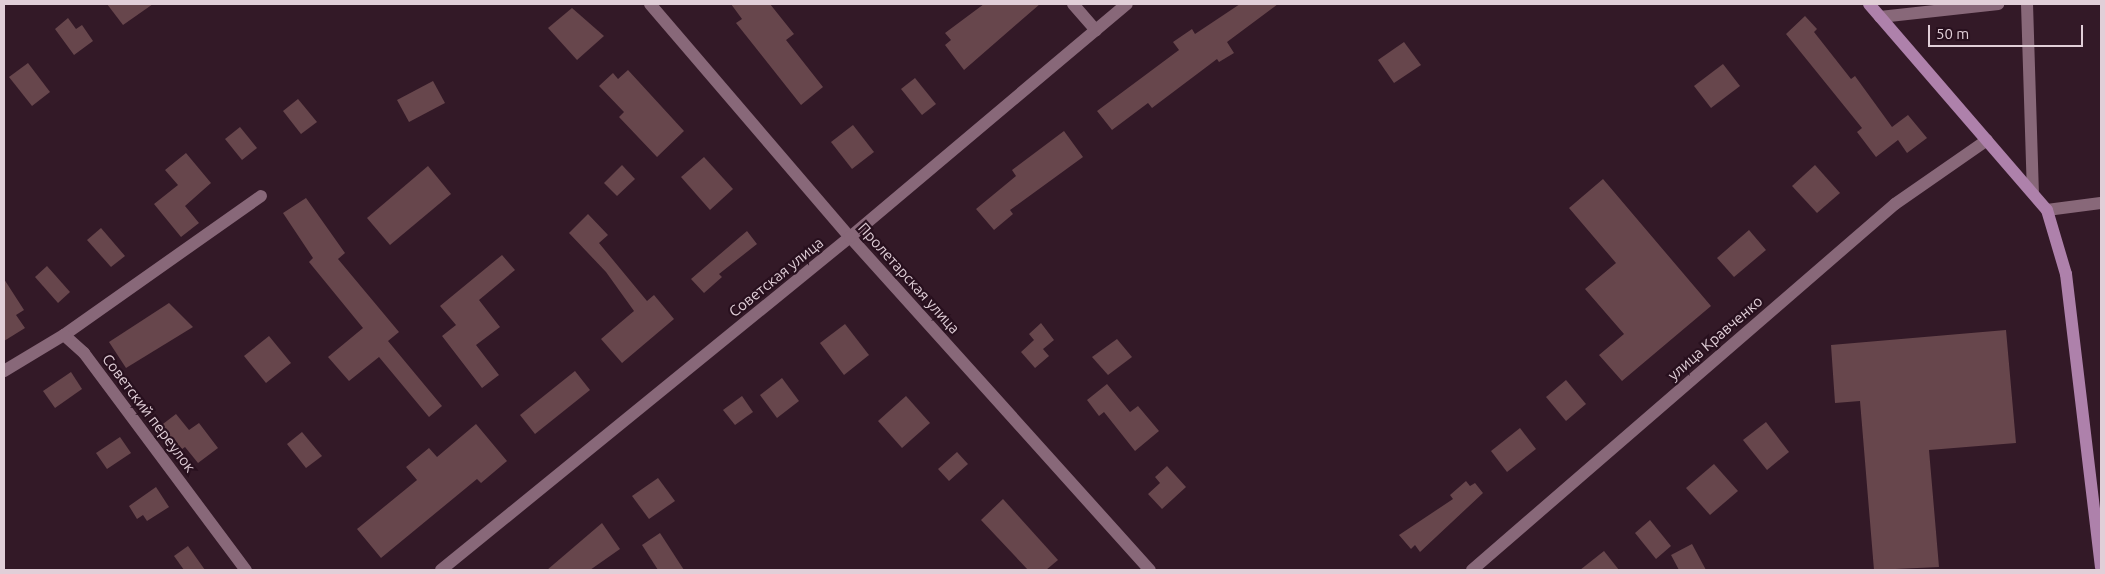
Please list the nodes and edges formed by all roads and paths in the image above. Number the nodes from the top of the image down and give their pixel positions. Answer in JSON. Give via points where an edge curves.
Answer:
{"nodes":[{"id":1,"x":650,"y":4,"type":"edge"},
{"id":2,"x":1073,"y":4,"type":"edge"},
{"id":3,"x":1127,"y":4,"type":"edge"},
{"id":4,"x":1869,"y":4,"type":"edge"},
{"id":5,"x":1998,"y":4,"type":"edge"},
{"id":6,"x":2027,"y":4,"type":"edge"},
{"id":7,"x":1880,"y":17,"type":"junction"},
{"id":8,"x":1096,"y":30,"type":"junction"},
{"id":9,"x":1987,"y":140,"type":"junction"},
{"id":10,"x":2033,"y":192,"type":"junction"},
{"id":11,"x":261,"y":196,"type":"dead end"},
{"id":12,"x":2101,"y":204,"type":"edge"},
{"id":13,"x":2046,"y":210,"type":"junction"},
{"id":14,"x":850,"y":237,"type":"junction"},
{"id":15,"x":64,"y":335,"type":"junction"},
{"id":16,"x":4,"y":371,"type":"edge"},
{"id":17,"x":2101,"y":567,"type":"edge"},
{"id":18,"x":246,"y":570,"type":"edge"},
{"id":19,"x":441,"y":570,"type":"edge"},
{"id":20,"x":1150,"y":570,"type":"edge"},
{"id":21,"x":1472,"y":570,"type":"edge"}],
"edges":[{"from":1,"to":14,"type":"street","name":"Пролетарская улица"},
{"from":2,"to":8,"type":"street"},
{"from":3,"to":8,"type":"street","name":"Советская улица"},
{"from":4,"to":7,"type":"main road"},
{"from":5,"to":7,"type":"street"},
{"from":6,"to":10,"type":"street"},
{"from":7,"to":9,"type":"main road"},
{"from":8,"to":14,"type":"street","name":"Советская улица"},
{"from":9,"to":10,"type":"main road"},
{"from":9,"to":21,"type":"street","name":"улица Кравченко","via":[[1895,204]]},
{"from":10,"to":13,"type":"main road"},
{"from":11,"to":15,"type":"street"},
{"from":12,"to":13,"type":"street"},
{"from":13,"to":17,"type":"main road","via":[[2066,274]]},
{"from":14,"to":19,"type":"street","name":"Советская улица"},
{"from":14,"to":20,"type":"street","name":"Пролетарская улица"},
{"from":15,"to":16,"type":"street"},
{"from":15,"to":18,"type":"street","name":"Советский переулок","via":[[84,352]]}]}
